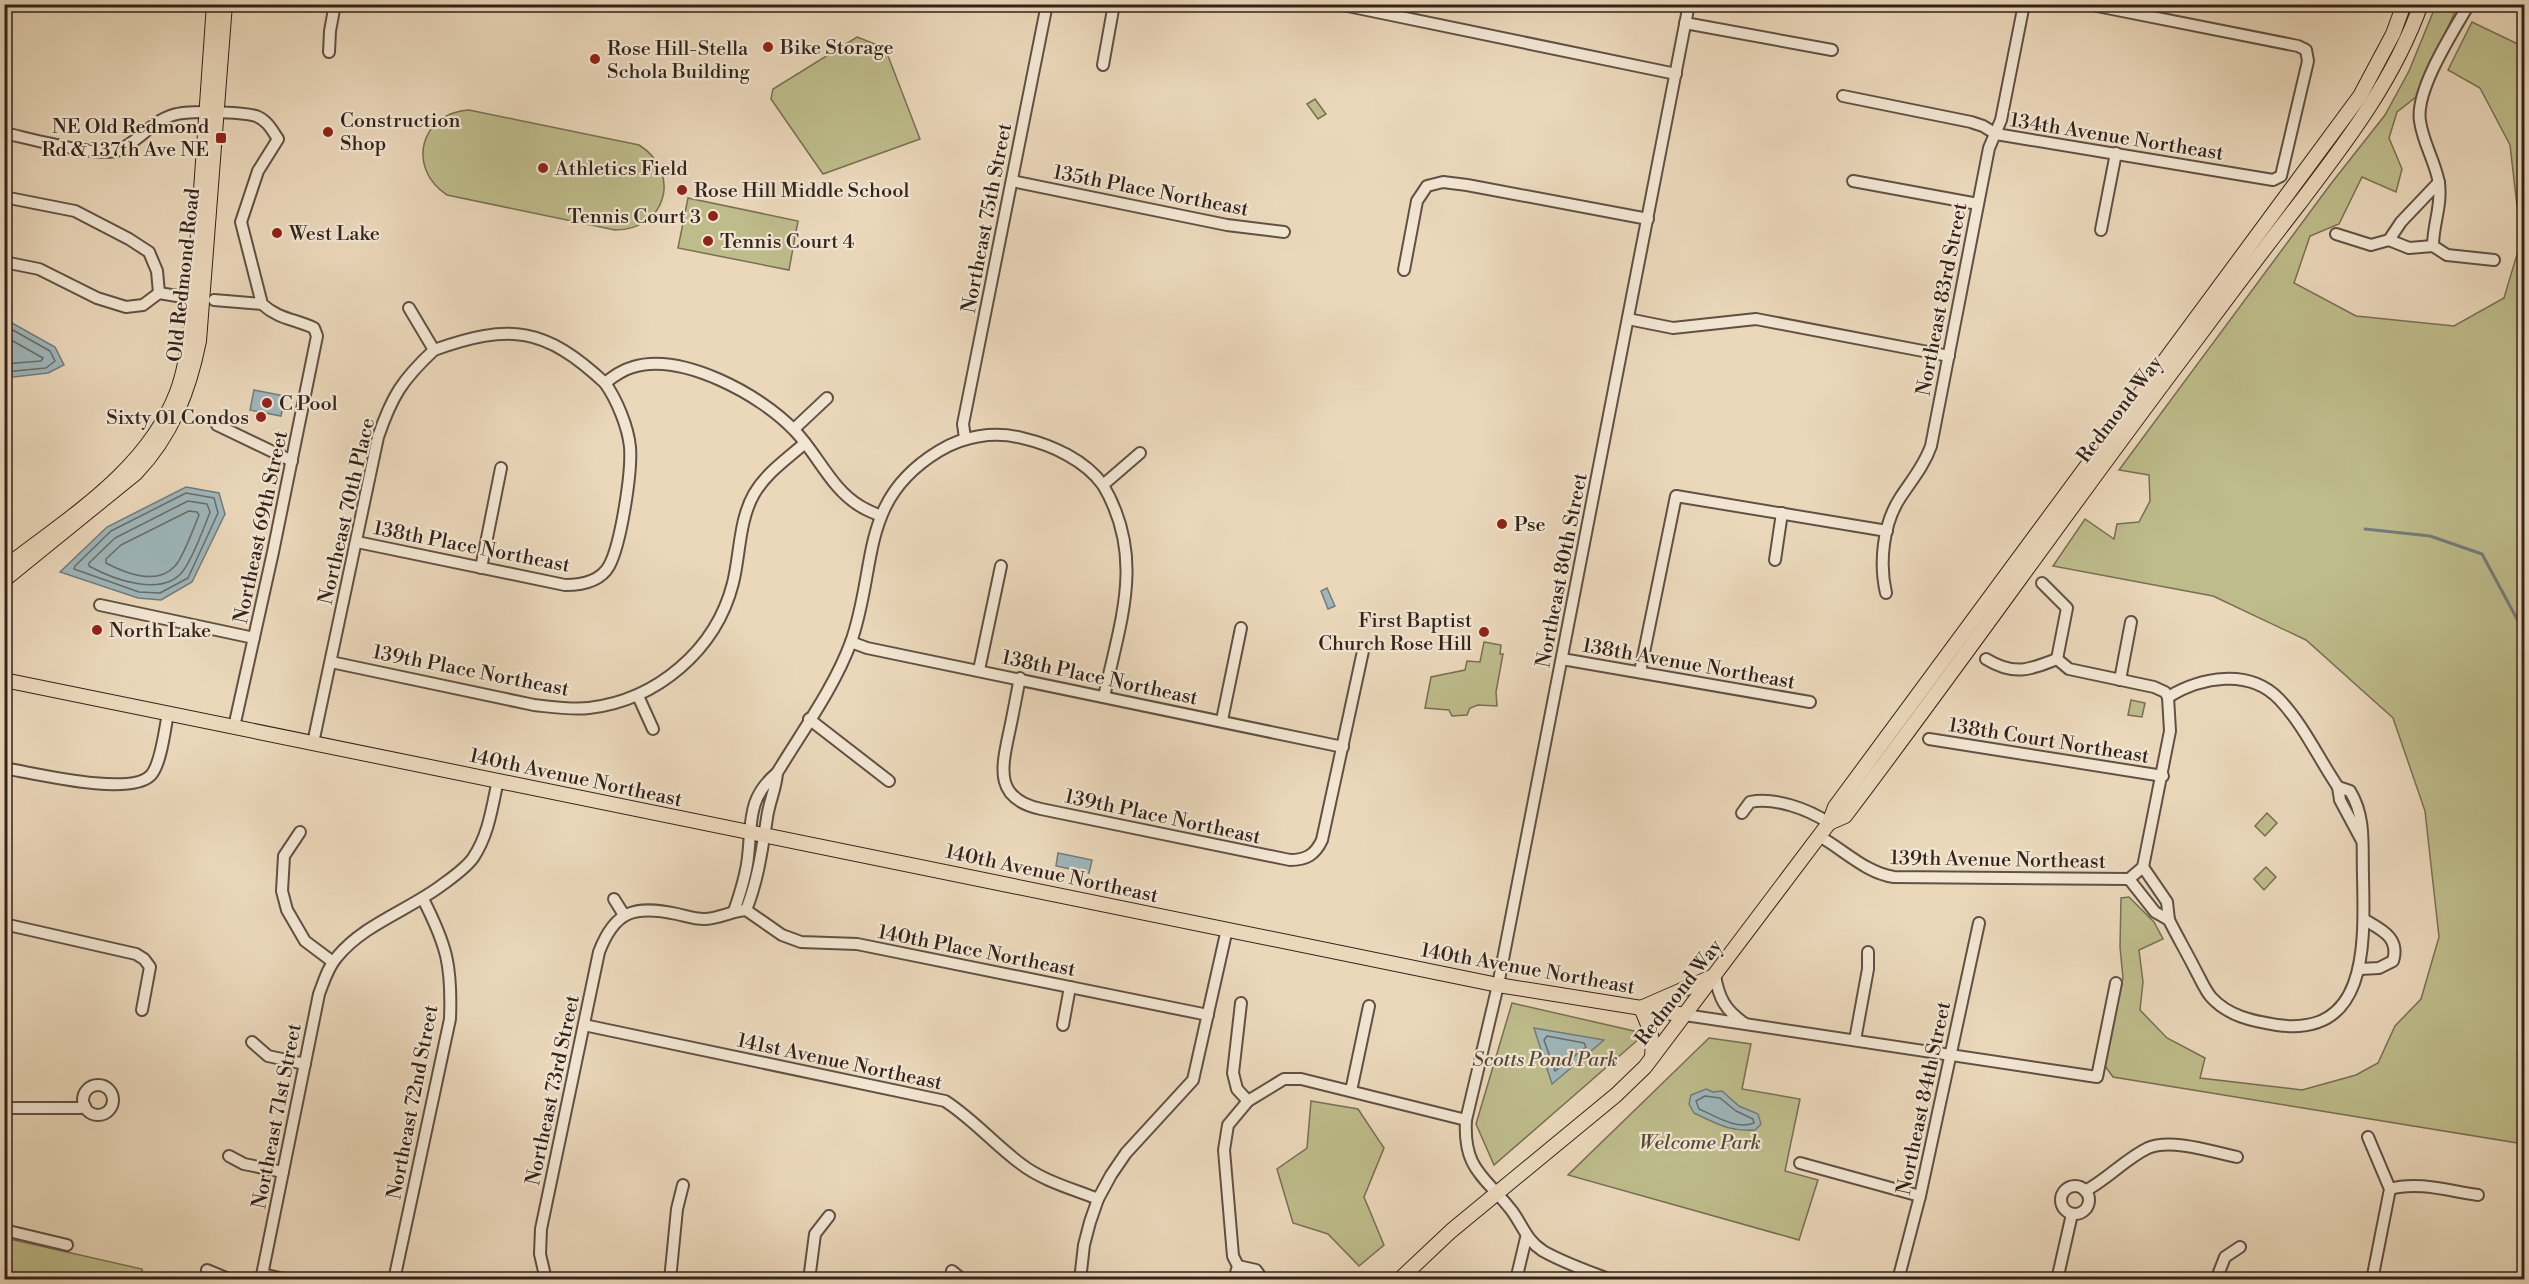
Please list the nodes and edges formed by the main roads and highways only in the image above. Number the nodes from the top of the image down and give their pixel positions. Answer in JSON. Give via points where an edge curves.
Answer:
{"nodes":[{"id":1,"x":214,"y":4,"type":"edge"},
{"id":2,"x":225,"y":4,"type":"edge"},
{"id":3,"x":2404,"y":4,"type":"edge"},
{"id":4,"x":2421,"y":4,"type":"edge"},
{"id":5,"x":212,"y":113,"type":"junction"},
{"id":6,"x":4,"y":568,"type":"edge"},
{"id":7,"x":4,"y":580,"type":"edge"},
{"id":8,"x":4,"y":680,"type":"edge"},
{"id":9,"x":1828,"y":823,"type":"junction"},
{"id":10,"x":1715,"y":976,"type":"junction"},
{"id":11,"x":1641,"y":1008,"type":"junction"},
{"id":12,"x":1685,"y":1015,"type":"junction"},
{"id":13,"x":1652,"y":1058,"type":"junction"},
{"id":14,"x":1399,"y":1280,"type":"edge"}],
"edges":[{"from":1,"to":5,"type":"main road","name":"Old Redmond Road"},
{"from":2,"to":5,"type":"main road","name":"Old Redmond Road"},
{"from":3,"to":9,"type":"main road","name":"Redmond Way","via":[[2393,34],[2360,96],[1835,807]]},
{"from":4,"to":9,"type":"main road","name":"Redmond Way","via":[[2388,80],[2349,139],[2108,456],[1913,727],[1845,816]]},
{"from":5,"to":6,"type":"main road","name":"Old Redmond Road","via":[[192,319],[177,393],[148,444],[130,465]]},
{"from":5,"to":7,"type":"main road","name":"Old Redmond Road","via":[[200,341],[179,411],[153,455],[136,473]]},
{"from":8,"to":11,"type":"main road","name":"140th Avenue Northeast","via":[[1498,985]]},
{"from":9,"to":10,"type":"main road","name":"Redmond Way"},
{"from":10,"to":11,"type":"main road"},
{"from":10,"to":12,"type":"main road","name":"Redmond Way"},
{"from":11,"to":12,"type":"main road","name":"140th Avenue Northeast"},
{"from":11,"to":13,"type":"main road","via":[[1651,1027]]},
{"from":12,"to":13,"type":"main road","name":"Redmond Way"},
{"from":13,"to":14,"type":"main road","name":"Redmond Way","via":[[1616,1095],[1495,1194]]}]}
